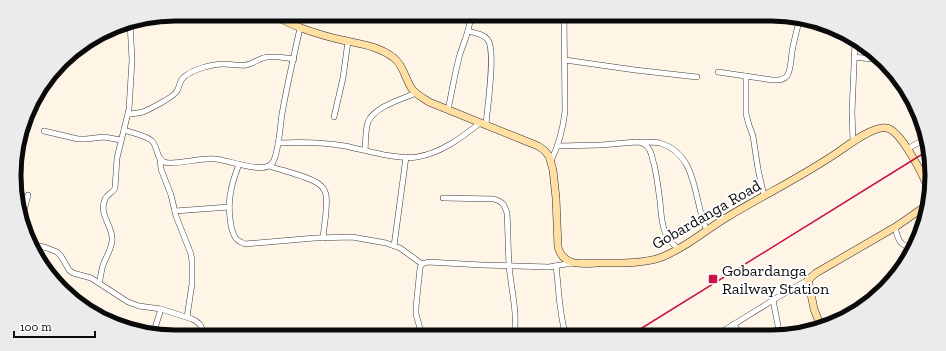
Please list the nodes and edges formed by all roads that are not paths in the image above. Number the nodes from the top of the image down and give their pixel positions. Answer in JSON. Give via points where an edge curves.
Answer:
{"nodes":[{"id":1,"x":284,"y":21,"type":"edge"},
{"id":2,"x":470,"y":21,"type":"edge"},
{"id":3,"x":564,"y":21,"type":"edge"},
{"id":4,"x":799,"y":24,"type":"edge"},
{"id":5,"x":130,"y":28,"type":"edge"},
{"id":6,"x":300,"y":28,"type":"junction"},
{"id":7,"x":468,"y":31,"type":"junction"},
{"id":8,"x":348,"y":41,"type":"junction"},
{"id":9,"x":855,"y":46,"type":"edge"},
{"id":10,"x":854,"y":57,"type":"junction"},
{"id":11,"x":294,"y":58,"type":"junction"},
{"id":12,"x":872,"y":59,"type":"edge"},
{"id":13,"x":565,"y":60,"type":"junction"},
{"id":14,"x":718,"y":72,"type":"dead end"},
{"id":15,"x":746,"y":76,"type":"junction"},
{"id":16,"x":697,"y":77,"type":"dead end"},
{"id":17,"x":416,"y":93,"type":"junction"},
{"id":18,"x":448,"y":110,"type":"junction"},
{"id":19,"x":128,"y":114,"type":"junction"},
{"id":20,"x":334,"y":117,"type":"dead end"},
{"id":21,"x":483,"y":124,"type":"junction"},
{"id":22,"x":124,"y":130,"type":"junction"},
{"id":23,"x":44,"y":131,"type":"dead end"},
{"id":24,"x":121,"y":140,"type":"junction"},
{"id":25,"x":853,"y":141,"type":"junction"},
{"id":26,"x":921,"y":141,"type":"edge"},
{"id":27,"x":641,"y":142,"type":"junction"},
{"id":28,"x":278,"y":143,"type":"junction"},
{"id":29,"x":558,"y":146,"type":"junction"},
{"id":30,"x":907,"y":149,"type":"junction"},
{"id":31,"x":365,"y":150,"type":"junction"},
{"id":32,"x":406,"y":157,"type":"junction"},
{"id":33,"x":160,"y":159,"type":"junction"},
{"id":34,"x":551,"y":161,"type":"junction"},
{"id":35,"x":239,"y":164,"type":"junction"},
{"id":36,"x":269,"y":166,"type":"junction"},
{"id":37,"x":925,"y":181,"type":"edge"},
{"id":38,"x":28,"y":195,"type":"dead end"},
{"id":39,"x":764,"y":196,"type":"junction"},
{"id":40,"x":443,"y":198,"type":"dead end"},
{"id":41,"x":229,"y":207,"type":"junction"},
{"id":42,"x":25,"y":208,"type":"edge"},
{"id":43,"x":921,"y":209,"type":"edge"},
{"id":44,"x":175,"y":211,"type":"junction"},
{"id":45,"x":895,"y":227,"type":"junction"},
{"id":46,"x":707,"y":231,"type":"junction"},
{"id":47,"x":323,"y":238,"type":"junction"},
{"id":48,"x":38,"y":246,"type":"edge"},
{"id":49,"x":394,"y":246,"type":"junction"},
{"id":50,"x":907,"y":247,"type":"edge"},
{"id":51,"x":678,"y":249,"type":"junction"},
{"id":52,"x":572,"y":263,"type":"junction"},
{"id":53,"x":422,"y":264,"type":"junction"},
{"id":54,"x":509,"y":266,"type":"junction"},
{"id":55,"x":556,"y":266,"type":"junction"},
{"id":56,"x":808,"y":280,"type":"junction"},
{"id":57,"x":99,"y":283,"type":"junction"},
{"id":58,"x":773,"y":300,"type":"junction"},
{"id":59,"x":161,"y":309,"type":"junction"},
{"id":60,"x":187,"y":317,"type":"junction"},
{"id":61,"x":819,"y":322,"type":"edge"},
{"id":62,"x":734,"y":324,"type":"junction"},
{"id":63,"x":155,"y":329,"type":"edge"},
{"id":64,"x":203,"y":330,"type":"edge"},
{"id":65,"x":420,"y":330,"type":"edge"},
{"id":66,"x":514,"y":330,"type":"edge"},
{"id":67,"x":564,"y":330,"type":"edge"},
{"id":68,"x":725,"y":330,"type":"edge"},
{"id":69,"x":737,"y":330,"type":"edge"},
{"id":70,"x":779,"y":330,"type":"edge"}],
"edges":[{"from":1,"to":6,"type":"main road"},
{"from":2,"to":7,"type":"street"},
{"from":3,"to":13,"type":"street"},
{"from":4,"to":15,"type":"street","via":[[787,76],[781,80]]},
{"from":5,"to":19,"type":"street","via":[[132,60]]},
{"from":6,"to":8,"type":"main road"},
{"from":6,"to":11,"type":"street"},
{"from":7,"to":18,"type":"street","via":[[460,54]]},
{"from":7,"to":21,"type":"street","via":[[487,38],[491,48],[491,74]]},
{"from":8,"to":17,"type":"main road","via":[[393,57]]},
{"from":8,"to":20,"type":"street"},
{"from":9,"to":10,"type":"street"},
{"from":10,"to":12,"type":"street"},
{"from":10,"to":25,"type":"street"},
{"from":11,"to":19,"type":"street","via":[[268,57],[244,65],[223,64],[200,69],[184,77],[177,92],[172,96],[144,112]]},
{"from":11,"to":28,"type":"street"},
{"from":13,"to":16,"type":"street"},
{"from":13,"to":29,"type":"street","via":[[564,125]]},
{"from":14,"to":15,"type":"street"},
{"from":15,"to":39,"type":"street","via":[[746,114],[753,136]]},
{"from":17,"to":18,"type":"main road"},
{"from":17,"to":31,"type":"street","via":[[384,107],[371,116],[367,127]]},
{"from":18,"to":21,"type":"main road"},
{"from":19,"to":22,"type":"street"},
{"from":21,"to":32,"type":"street","via":[[448,146],[425,155]]},
{"from":21,"to":34,"type":"main road","via":[[538,146]]},
{"from":22,"to":24,"type":"street"},
{"from":22,"to":33,"type":"street","via":[[151,140]]},
{"from":23,"to":24,"type":"street","via":[[86,140],[104,137]]},
{"from":24,"to":57,"type":"street","via":[[115,188],[104,204],[104,216],[112,242]]},
{"from":25,"to":30,"type":"main road","name":"Gobardanga Road","via":[[875,129],[885,127],[896,133]]},
{"from":25,"to":39,"type":"main road","name":"Gobardanga Road","via":[[797,178]]},
{"from":26,"to":30,"type":"street"},
{"from":27,"to":29,"type":"street"},
{"from":27,"to":46,"type":"street","via":[[660,143],[682,158],[691,174]]},
{"from":27,"to":51,"type":"street","via":[[649,148],[651,155],[664,231]]},
{"from":28,"to":31,"type":"street","via":[[321,143]]},
{"from":28,"to":36,"type":"street","via":[[273,162]]},
{"from":29,"to":34,"type":"street"},
{"from":30,"to":37,"type":"main road","name":"Gobardanga Road"},
{"from":31,"to":32,"type":"street"},
{"from":32,"to":49,"type":"street"},
{"from":33,"to":35,"type":"street","via":[[167,163],[210,158]]},
{"from":33,"to":44,"type":"street"},
{"from":34,"to":52,"type":"main road","via":[[558,247],[560,254]]},
{"from":35,"to":36,"type":"street","via":[[263,168]]},
{"from":35,"to":41,"type":"street","via":[[230,192]]},
{"from":36,"to":47,"type":"street","via":[[315,182],[324,190],[326,205]]},
{"from":38,"to":42,"type":"street"},
{"from":39,"to":46,"type":"main road","name":"Gobardanga Road"},
{"from":40,"to":54,"type":"street","via":[[494,199],[504,205],[507,213]]},
{"from":41,"to":44,"type":"street"},
{"from":41,"to":47,"type":"street","via":[[235,238],[245,244]]},
{"from":43,"to":45,"type":"main road"},
{"from":44,"to":60,"type":"street","via":[[192,262]]},
{"from":45,"to":50,"type":"street","via":[[901,243]]},
{"from":45,"to":56,"type":"main road"},
{"from":46,"to":51,"type":"main road","name":"Gobardanga Road"},
{"from":47,"to":49,"type":"street","via":[[352,238],[386,242]]},
{"from":48,"to":57,"type":"street","via":[[53,250],[61,256],[73,273]]},
{"from":49,"to":53,"type":"street"},
{"from":51,"to":52,"type":"main road","name":"Gobardanga Road","via":[[651,260]]},
{"from":52,"to":55,"type":"street"},
{"from":53,"to":54,"type":"street","via":[[433,262]]},
{"from":53,"to":65,"type":"street","via":[[416,307]]},
{"from":54,"to":55,"type":"street"},
{"from":54,"to":66,"type":"street","via":[[514,297]]},
{"from":55,"to":67,"type":"street"},
{"from":56,"to":58,"type":"street"},
{"from":56,"to":61,"type":"main road"},
{"from":57,"to":59,"type":"street","via":[[128,302]]},
{"from":58,"to":62,"type":"street"},
{"from":58,"to":70,"type":"street"},
{"from":59,"to":60,"type":"street"},
{"from":59,"to":63,"type":"street"},
{"from":60,"to":64,"type":"street","via":[[200,323]]},
{"from":62,"to":68,"type":"street"},
{"from":62,"to":69,"type":"street"}]}
